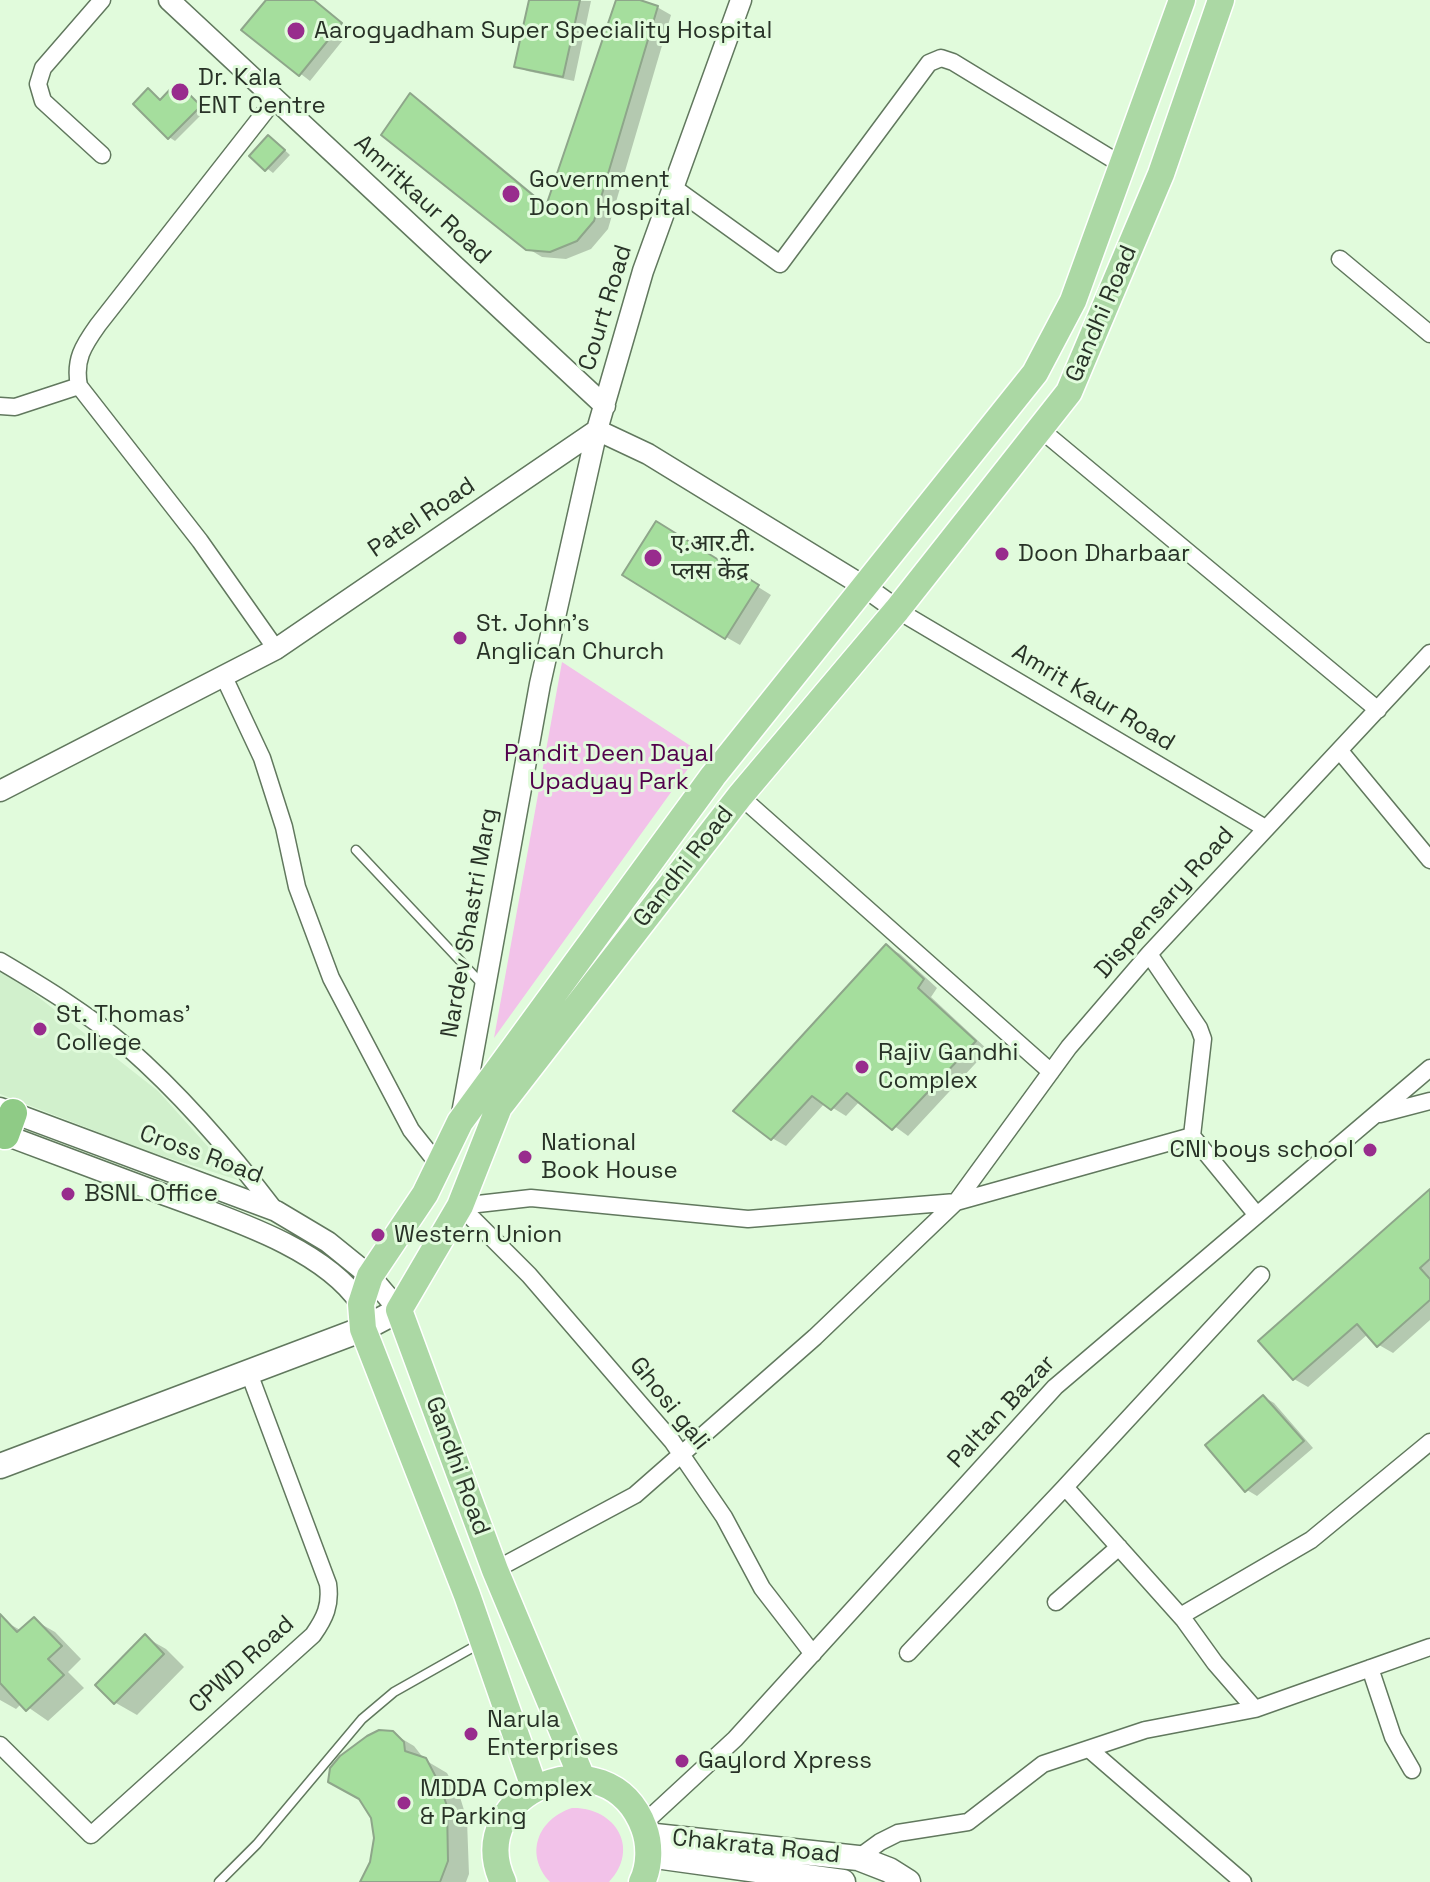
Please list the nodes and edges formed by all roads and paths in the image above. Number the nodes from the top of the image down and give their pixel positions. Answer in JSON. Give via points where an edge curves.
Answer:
{"nodes":[{"id":1,"x":102,"y":0,"type":"edge"},
{"id":2,"x":169,"y":0,"type":"edge"},
{"id":3,"x":741,"y":0,"type":"edge"},
{"id":4,"x":1182,"y":0,"type":"edge"},
{"id":5,"x":1221,"y":0,"type":"edge"},
{"id":6,"x":275,"y":99,"type":"junction"},
{"id":7,"x":102,"y":155,"type":"dead end"},
{"id":8,"x":1122,"y":165,"type":"junction"},
{"id":9,"x":673,"y":187,"type":"junction"},
{"id":10,"x":1340,"y":259,"type":"dead end"},
{"id":11,"x":1430,"y":334,"type":"edge"},
{"id":12,"x":79,"y":386,"type":"junction"},
{"id":13,"x":0,"y":406,"type":"edge"},
{"id":14,"x":605,"y":406,"type":"junction"},
{"id":15,"x":1040,"y":429,"type":"junction"},
{"id":16,"x":597,"y":430,"type":"junction"},
{"id":17,"x":865,"y":587,"type":"junction"},
{"id":18,"x":897,"y":610,"type":"junction"},
{"id":19,"x":276,"y":649,"type":"junction"},
{"id":20,"x":1430,"y":653,"type":"edge"},
{"id":21,"x":223,"y":675,"type":"junction"},
{"id":22,"x":1378,"y":710,"type":"junction"},
{"id":23,"x":1340,"y":751,"type":"junction"},
{"id":24,"x":0,"y":791,"type":"edge"},
{"id":25,"x":740,"y":796,"type":"junction"},
{"id":26,"x":1265,"y":828,"type":"junction"},
{"id":27,"x":356,"y":850,"type":"dead end"},
{"id":28,"x":1430,"y":860,"type":"edge"},
{"id":29,"x":1149,"y":954,"type":"junction"},
{"id":30,"x":0,"y":961,"type":"edge"},
{"id":31,"x":485,"y":988,"type":"junction"},
{"id":32,"x":1430,"y":1068,"type":"edge"},
{"id":33,"x":1051,"y":1072,"type":"junction"},
{"id":34,"x":1430,"y":1101,"type":"edge"},
{"id":35,"x":1375,"y":1116,"type":"junction"},
{"id":36,"x":5,"y":1122,"type":"edge"},
{"id":37,"x":460,"y":1122,"type":"junction"},
{"id":38,"x":1192,"y":1136,"type":"junction"},
{"id":39,"x":438,"y":1164,"type":"junction"},
{"id":40,"x":956,"y":1202,"type":"junction"},
{"id":41,"x":460,"y":1206,"type":"junction"},
{"id":42,"x":276,"y":1211,"type":"junction"},
{"id":43,"x":1256,"y":1214,"type":"junction"},
{"id":44,"x":1261,"y":1275,"type":"dead end"},
{"id":45,"x":370,"y":1276,"type":"junction"},
{"id":46,"x":399,"y":1310,"type":"junction"},
{"id":47,"x":362,"y":1317,"type":"junction"},
{"id":48,"x":249,"y":1373,"type":"junction"},
{"id":49,"x":1430,"y":1442,"type":"edge"},
{"id":50,"x":682,"y":1456,"type":"junction"},
{"id":51,"x":0,"y":1466,"type":"edge"},
{"id":52,"x":1065,"y":1487,"type":"junction"},
{"id":53,"x":1119,"y":1547,"type":"junction"},
{"id":54,"x":495,"y":1570,"type":"junction"},
{"id":55,"x":1056,"y":1602,"type":"dead end"},
{"id":56,"x":1184,"y":1620,"type":"junction"},
{"id":57,"x":484,"y":1641,"type":"junction"},
{"id":58,"x":1430,"y":1647,"type":"edge"},
{"id":59,"x":908,"y":1653,"type":"dead end"},
{"id":60,"x":813,"y":1654,"type":"junction"},
{"id":61,"x":1370,"y":1668,"type":"junction"},
{"id":62,"x":1255,"y":1709,"type":"junction"},
{"id":63,"x":0,"y":1745,"type":"edge"},
{"id":64,"x":1089,"y":1749,"type":"junction"},
{"id":65,"x":1412,"y":1770,"type":"dead end"},
{"id":66,"x":582,"y":1778,"type":"junction"},
{"id":67,"x":534,"y":1787,"type":"junction"},
{"id":68,"x":646,"y":1838,"type":"junction"},
{"id":69,"x":858,"y":1858,"type":"junction"},
{"id":70,"x":219,"y":1882,"type":"edge"},
{"id":71,"x":503,"y":1882,"type":"edge"},
{"id":72,"x":642,"y":1882,"type":"edge"},
{"id":73,"x":843,"y":1882,"type":"edge"},
{"id":74,"x":908,"y":1882,"type":"edge"},
{"id":75,"x":1243,"y":1882,"type":"edge"}],
"edges":[{"from":1,"to":7,"type":"street","via":[[43,68],[38,84],[43,101]]},
{"from":2,"to":6,"type":"street","name":"Amritkaur Road"},
{"from":3,"to":9,"type":"street","name":"Court Road"},
{"from":4,"to":8,"type":"main road","name":"Gandhi Road"},
{"from":5,"to":15,"type":"main road","name":"Gandhi Road","via":[[1161,174],[1104,313],[1069,392]]},
{"from":6,"to":12,"type":"street","via":[[80,350]]},
{"from":6,"to":14,"type":"street","name":"Amritkaur Road"},
{"from":8,"to":9,"type":"street","via":[[941,58],[929,63],[780,264]]},
{"from":8,"to":17,"type":"main road","name":"Gandhi Road","via":[[1073,301],[1035,373]]},
{"from":9,"to":14,"type":"street","name":"Court Road"},
{"from":10,"to":11,"type":"street"},
{"from":12,"to":13,"type":"street","via":[[15,407]]},
{"from":12,"to":19,"type":"street"},
{"from":14,"to":16,"type":"street","name":"Nardev Shastri Marg"},
{"from":15,"to":18,"type":"main road","name":"Gandhi Road"},
{"from":15,"to":22,"type":"street"},
{"from":16,"to":17,"type":"street","via":[[648,454]]},
{"from":16,"to":19,"type":"street","name":"Patel Road"},
{"from":16,"to":31,"type":"street","name":"Nardev Shastri Marg","via":[[540,684]]},
{"from":17,"to":18,"type":"street"},
{"from":17,"to":37,"type":"main road","name":"Gandhi Road","via":[[713,776]]},
{"from":18,"to":25,"type":"main road","name":"Gandhi Road"},
{"from":18,"to":26,"type":"street","name":"Amrit Kaur Road"},
{"from":19,"to":21,"type":"street","name":"Patel Road"},
{"from":20,"to":22,"type":"street","name":"Dispensary Road"},
{"from":21,"to":24,"type":"street","name":"Patel Road"},
{"from":21,"to":39,"type":"street","via":[[262,758],[297,887],[331,978],[411,1130]]},
{"from":22,"to":23,"type":"street","name":"Dispensary Road"},
{"from":23,"to":26,"type":"street","name":"Dispensary Road"},
{"from":23,"to":28,"type":"street"},
{"from":25,"to":33,"type":"street"},
{"from":25,"to":41,"type":"main road","name":"Gandhi Road","via":[[499,1107]]},
{"from":26,"to":29,"type":"street","name":"Dispensary Road"},
{"from":27,"to":31,"type":"lane"},
{"from":29,"to":33,"type":"street","name":"Dispensary Road"},
{"from":29,"to":38,"type":"street","via":[[1203,1039]]},
{"from":30,"to":42,"type":"street","via":[[68,1002],[127,1047],[196,1113]]},
{"from":31,"to":37,"type":"street","name":"Nardev Shastri Marg"},
{"from":32,"to":35,"type":"street","name":"Paltan Bazar"},
{"from":33,"to":40,"type":"street","name":"Dispensary Road"},
{"from":34,"to":35,"type":"street"},
{"from":35,"to":43,"type":"street","name":"Paltan Bazar"},
{"from":36,"to":42,"type":"street","name":"Cross Road"},
{"from":36,"to":47,"type":"street","name":"Cross Road","via":[[266,1233],[314,1261],[353,1293]]},
{"from":37,"to":39,"type":"main road","name":"Gandhi Road"},
{"from":38,"to":40,"type":"street"},
{"from":38,"to":43,"type":"street"},
{"from":39,"to":45,"type":"main road","name":"Gandhi Road","via":[[425,1194]]},
{"from":40,"to":41,"type":"street","via":[[748,1219],[531,1198]]},
{"from":40,"to":50,"type":"street","name":"Dispensary Road"},
{"from":41,"to":46,"type":"main road","name":"Gandhi Road"},
{"from":41,"to":50,"type":"street","name":"Ghosi gali","via":[[529,1275]]},
{"from":42,"to":45,"type":"street","name":"Cross Road","via":[[328,1242]]},
{"from":43,"to":60,"type":"street","name":"Paltan Bazar","via":[[1055,1387]]},
{"from":44,"to":52,"type":"street"},
{"from":45,"to":46,"type":"street","name":"Cross Road"},
{"from":45,"to":47,"type":"main road","name":"Gandhi Road"},
{"from":46,"to":47,"type":"main road"},
{"from":46,"to":54,"type":"main road","name":"Gandhi Road"},
{"from":47,"to":48,"type":"main road"},
{"from":47,"to":57,"type":"main road","name":"Gandhi Road"},
{"from":48,"to":51,"type":"main road"},
{"from":48,"to":63,"type":"street","name":"CPWD Road","via":[[328,1584],[331,1601],[324,1619],[313,1635],[91,1835]]},
{"from":49,"to":56,"type":"street","via":[[1311,1540],[1184,1614]]},
{"from":50,"to":54,"type":"street","name":"Dispensary Road","via":[[635,1495]]},
{"from":50,"to":60,"type":"street","name":"Ghosi gali","via":[[724,1517],[762,1588]]},
{"from":52,"to":53,"type":"street"},
{"from":52,"to":59,"type":"street"},
{"from":53,"to":55,"type":"street"},
{"from":53,"to":56,"type":"street"},
{"from":54,"to":66,"type":"main road","name":"Gandhi Road"},
{"from":56,"to":62,"type":"street"},
{"from":57,"to":67,"type":"main road","name":"Gandhi Road"},
{"from":57,"to":70,"type":"lane","via":[[394,1692],[362,1719]]},
{"from":58,"to":61,"type":"street"},
{"from":60,"to":68,"type":"street","name":"Paltan Bazar"},
{"from":61,"to":62,"type":"street"},
{"from":61,"to":65,"type":"street","via":[[1393,1737]]},
{"from":62,"to":64,"type":"street","via":[[1145,1730]]},
{"from":64,"to":69,"type":"street","via":[[1036,1768],[968,1822],[898,1833]]},
{"from":64,"to":75,"type":"street"},
{"from":66,"to":67,"type":"main road"},
{"from":66,"to":68,"type":"main road","via":[[619,1793],[633,1807]]},
{"from":67,"to":71,"type":"main road","via":[[514,1803],[501,1824],[496,1849]]},
{"from":68,"to":69,"type":"main road","name":"Chakrata Road"},
{"from":68,"to":72,"type":"main road"},
{"from":68,"to":73,"type":"main road","name":"Chakrata Road"},
{"from":69,"to":74,"type":"main road","name":"Chakrata Road"}]}
